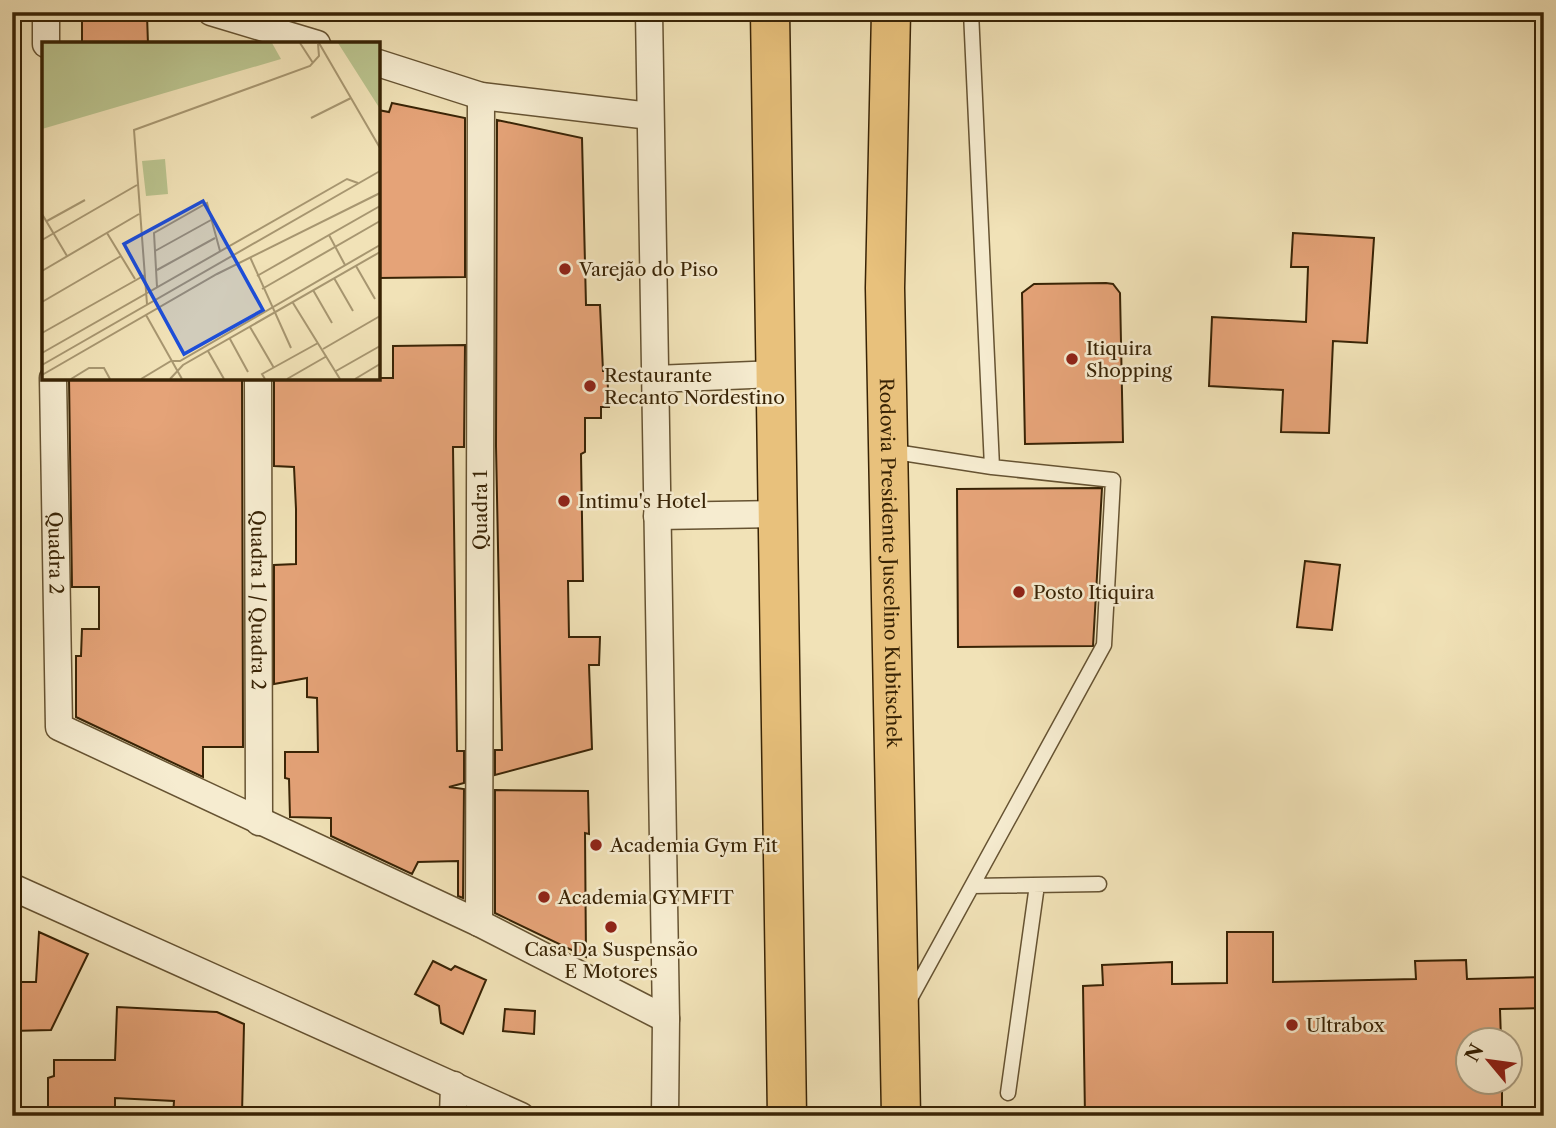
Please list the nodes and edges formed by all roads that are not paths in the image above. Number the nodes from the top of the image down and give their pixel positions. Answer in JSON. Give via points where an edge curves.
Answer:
{"nodes":[{"id":1,"x":46,"y":12,"type":"edge"},
{"id":2,"x":211,"y":12,"type":"edge"},
{"id":3,"x":649,"y":12,"type":"edge"},
{"id":4,"x":771,"y":12,"type":"edge"},
{"id":5,"x":891,"y":12,"type":"edge"},
{"id":6,"x":971,"y":12,"type":"edge"},
{"id":7,"x":257,"y":34,"type":"edge"},
{"id":8,"x":46,"y":42,"type":"edge"},
{"id":9,"x":305,"y":42,"type":"edge"},
{"id":10,"x":380,"y":64,"type":"edge"},
{"id":11,"x":481,"y":96,"type":"junction"},
{"id":12,"x":650,"y":116,"type":"junction"},
{"id":13,"x":776,"y":374,"type":"junction"},
{"id":14,"x":655,"y":379,"type":"junction"},
{"id":15,"x":53,"y":380,"type":"edge"},
{"id":16,"x":258,"y":380,"type":"edge"},
{"id":17,"x":888,"y":450,"type":"junction"},
{"id":18,"x":992,"y":467,"type":"junction"},
{"id":19,"x":778,"y":514,"type":"junction"},
{"id":20,"x":657,"y":516,"type":"junction"},
{"id":21,"x":259,"y":821,"type":"junction"},
{"id":22,"x":1099,"y":884,"type":"dead end"},
{"id":23,"x":1037,"y":885,"type":"junction"},
{"id":24,"x":972,"y":886,"type":"junction"},
{"id":25,"x":12,"y":887,"type":"edge"},
{"id":26,"x":479,"y":923,"type":"junction"},
{"id":27,"x":666,"y":1019,"type":"junction"},
{"id":28,"x":899,"y":1019,"type":"junction"},
{"id":29,"x":454,"y":1085,"type":"junction"},
{"id":30,"x":1008,"y":1093,"type":"dead end"},
{"id":31,"x":453,"y":1116,"type":"edge"},
{"id":32,"x":520,"y":1116,"type":"edge"},
{"id":33,"x":665,"y":1116,"type":"edge"},
{"id":34,"x":787,"y":1116,"type":"edge"},
{"id":35,"x":901,"y":1116,"type":"edge"}],
"edges":[{"from":1,"to":8,"type":"street"},
{"from":2,"to":7,"type":"street"},
{"from":3,"to":12,"type":"street"},
{"from":4,"to":13,"type":"highway"},
{"from":5,"to":17,"type":"highway","name":"Rodovia Presidente Juscelino Kubitschek","via":[[885,288]]},
{"from":6,"to":18,"type":"lane"},
{"from":7,"to":9,"type":"street"},
{"from":10,"to":11,"type":"street"},
{"from":11,"to":12,"type":"street"},
{"from":11,"to":26,"type":"street","name":"Quadra 1"},
{"from":12,"to":14,"type":"street"},
{"from":13,"to":14,"type":"street"},
{"from":13,"to":19,"type":"highway"},
{"from":14,"to":20,"type":"street"},
{"from":15,"to":21,"type":"street","name":"Quadra 2","via":[[59,727]]},
{"from":16,"to":21,"type":"street","name":"Quadra 1 / Quadra 2"},
{"from":17,"to":18,"type":"lane"},
{"from":17,"to":28,"type":"highway","name":"Rodovia Presidente Juscelino Kubitschek"},
{"from":18,"to":24,"type":"lane","via":[[1113,480],[1104,645]]},
{"from":19,"to":20,"type":"street"},
{"from":19,"to":34,"type":"highway"},
{"from":20,"to":27,"type":"street"},
{"from":21,"to":26,"type":"street"},
{"from":22,"to":23,"type":"lane"},
{"from":23,"to":24,"type":"lane"},
{"from":23,"to":30,"type":"lane"},
{"from":24,"to":28,"type":"lane"},
{"from":25,"to":29,"type":"street"},
{"from":26,"to":27,"type":"street"},
{"from":27,"to":33,"type":"street"},
{"from":28,"to":35,"type":"highway","name":"Rodovia Presidente Juscelino Kubitschek"},
{"from":29,"to":31,"type":"street"},
{"from":29,"to":32,"type":"street"}]}
